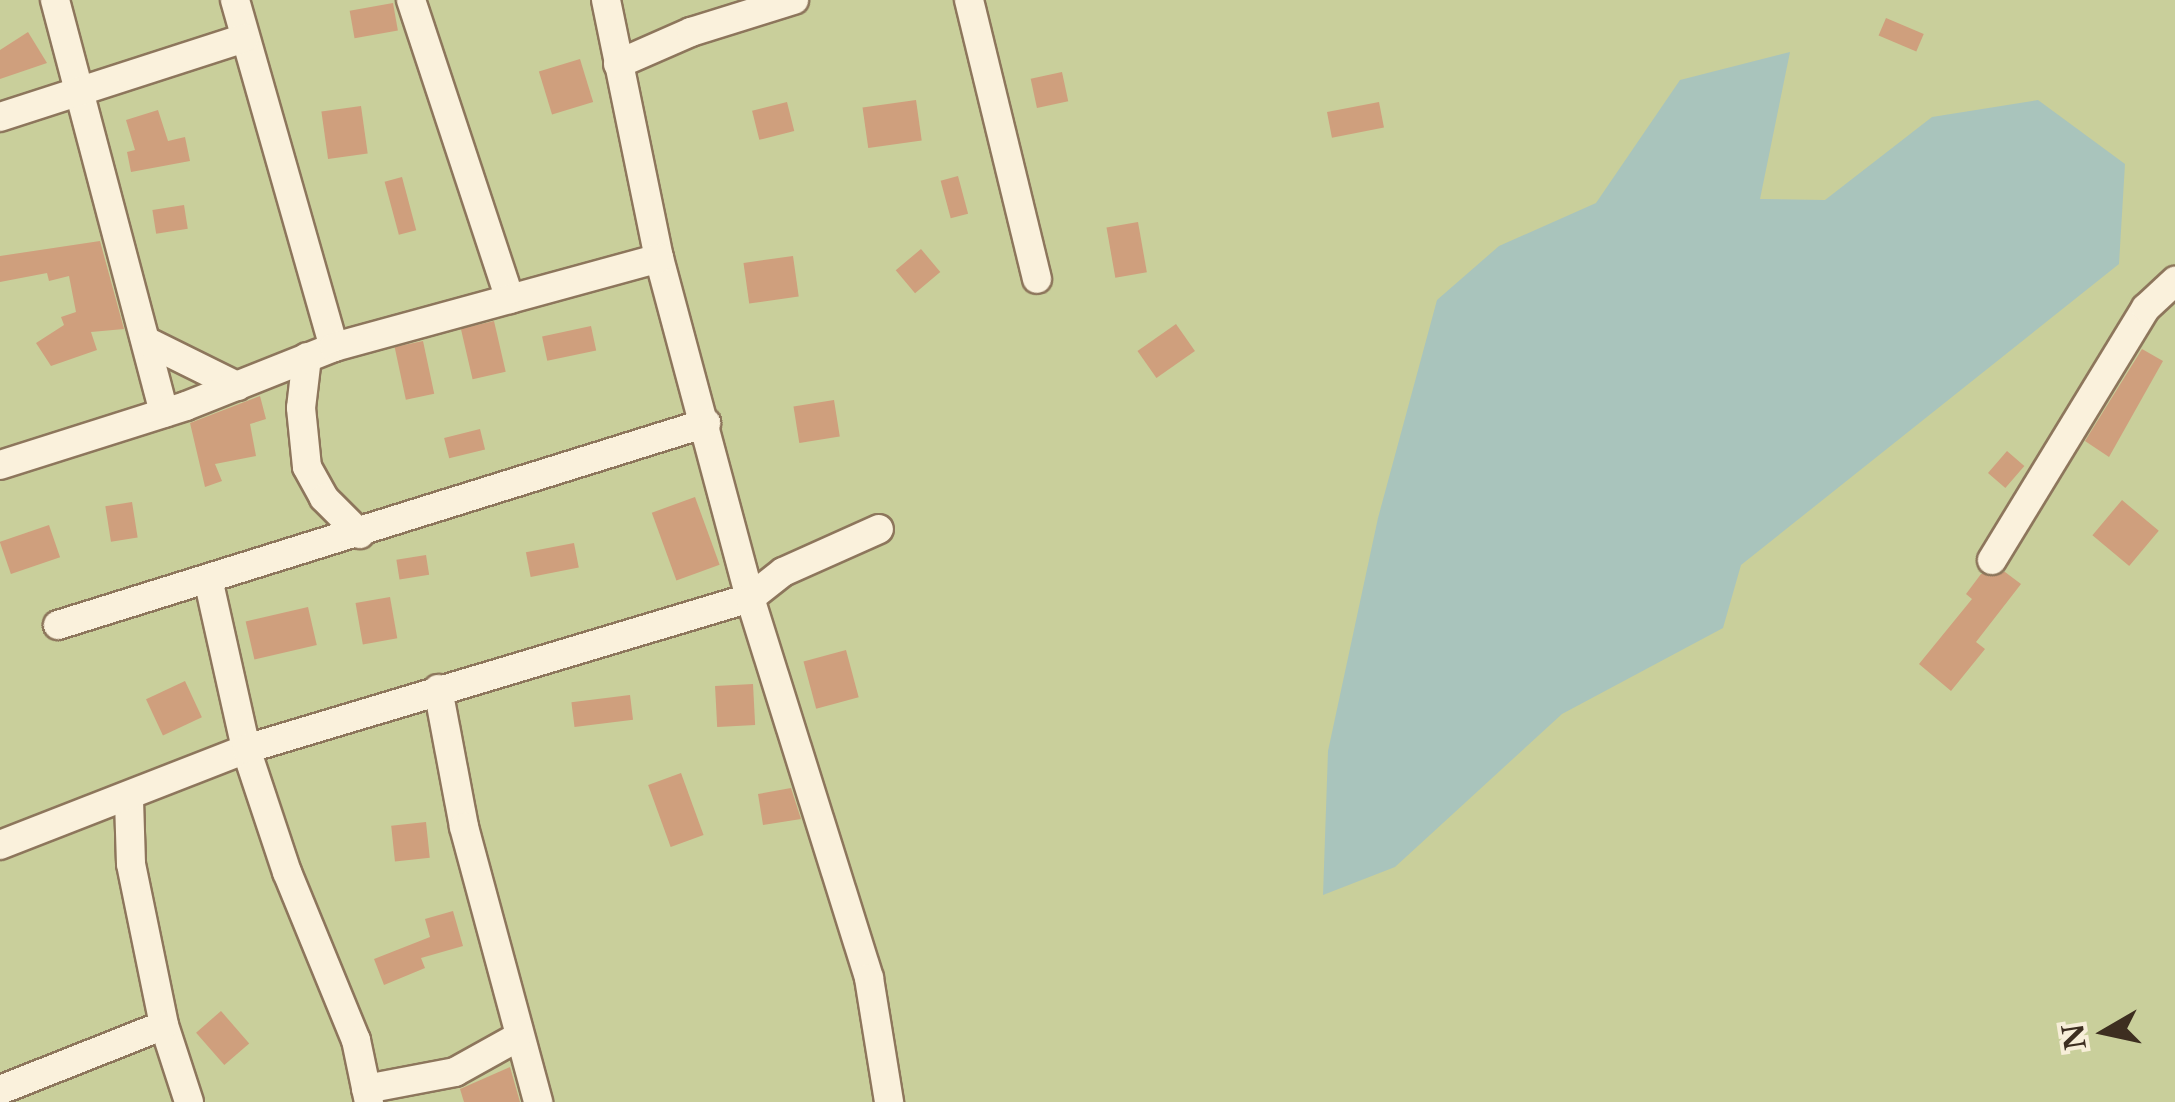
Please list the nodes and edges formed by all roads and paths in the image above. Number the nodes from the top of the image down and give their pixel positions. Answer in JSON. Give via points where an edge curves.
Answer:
{"nodes":[{"id":1,"x":55,"y":0,"type":"edge"},
{"id":2,"x":236,"y":0,"type":"edge"},
{"id":3,"x":411,"y":0,"type":"edge"},
{"id":4,"x":606,"y":0,"type":"edge"},
{"id":5,"x":969,"y":0,"type":"edge"},
{"id":6,"x":780,"y":2,"type":"edge"},
{"id":7,"x":245,"y":38,"type":"junction"},
{"id":8,"x":618,"y":64,"type":"junction"},
{"id":9,"x":80,"y":88,"type":"junction"},
{"id":10,"x":0,"y":117,"type":"edge"},
{"id":11,"x":659,"y":258,"type":"junction"},
{"id":12,"x":1036,"y":278,"type":"dead end"},
{"id":13,"x":2175,"y":281,"type":"edge"},
{"id":14,"x":510,"y":299,"type":"junction"},
{"id":15,"x":146,"y":341,"type":"junction"},
{"id":16,"x":320,"y":352,"type":"junction"},
{"id":17,"x":237,"y":386,"type":"junction"},
{"id":18,"x":164,"y":413,"type":"junction"},
{"id":19,"x":706,"y":423,"type":"junction"},
{"id":20,"x":1,"y":462,"type":"edge"},
{"id":21,"x":879,"y":528,"type":"dead end"},
{"id":22,"x":360,"y":534,"type":"junction"},
{"id":23,"x":1992,"y":560,"type":"dead end"},
{"id":24,"x":209,"y":583,"type":"junction"},
{"id":25,"x":750,"y":598,"type":"junction"},
{"id":26,"x":58,"y":626,"type":"dead end"},
{"id":27,"x":438,"y":688,"type":"junction"},
{"id":28,"x":246,"y":749,"type":"junction"},
{"id":29,"x":129,"y":800,"type":"junction"},
{"id":30,"x":0,"y":845,"type":"edge"},
{"id":31,"x":164,"y":1025,"type":"junction"},
{"id":32,"x":516,"y":1038,"type":"junction"},
{"id":33,"x":0,"y":1090,"type":"edge"},
{"id":34,"x":410,"y":1091,"type":"edge"},
{"id":35,"x":368,"y":1095,"type":"edge"},
{"id":36,"x":884,"y":1100,"type":"edge"},
{"id":37,"x":189,"y":1102,"type":"edge"},
{"id":38,"x":538,"y":1102,"type":"edge"}],
"edges":[{"from":1,"to":9,"type":"street"},
{"from":2,"to":7,"type":"street"},
{"from":3,"to":14,"type":"street"},
{"from":4,"to":8,"type":"street"},
{"from":5,"to":12,"type":"street"},
{"from":6,"to":8,"type":"street"},
{"from":7,"to":9,"type":"street"},
{"from":7,"to":16,"type":"street"},
{"from":8,"to":11,"type":"street"},
{"from":9,"to":10,"type":"street"},
{"from":9,"to":15,"type":"street"},
{"from":11,"to":14,"type":"street"},
{"from":11,"to":19,"type":"street"},
{"from":13,"to":23,"type":"street","via":[[2136,324]]},
{"from":14,"to":16,"type":"street"},
{"from":15,"to":17,"type":"street"},
{"from":15,"to":18,"type":"street"},
{"from":16,"to":17,"type":"street"},
{"from":16,"to":22,"type":"street","via":[[302,434],[307,467],[324,498]]},
{"from":17,"to":18,"type":"street"},
{"from":18,"to":20,"type":"street"},
{"from":19,"to":22,"type":"street"},
{"from":19,"to":25,"type":"street"},
{"from":21,"to":25,"type":"street","via":[[784,572]]},
{"from":22,"to":24,"type":"street"},
{"from":24,"to":26,"type":"street"},
{"from":24,"to":28,"type":"street"},
{"from":25,"to":27,"type":"street"},
{"from":25,"to":36,"type":"street","via":[[869,978]]},
{"from":27,"to":28,"type":"street"},
{"from":27,"to":32,"type":"street"},
{"from":28,"to":29,"type":"street"},
{"from":28,"to":35,"type":"street","via":[[287,872],[356,1040]]},
{"from":29,"to":30,"type":"street"},
{"from":29,"to":31,"type":"street","via":[[131,864]]},
{"from":31,"to":33,"type":"street"},
{"from":31,"to":37,"type":"street"},
{"from":32,"to":34,"type":"street","via":[[474,1066]]},
{"from":32,"to":38,"type":"street"},
{"from":34,"to":35,"type":"street"}]}
